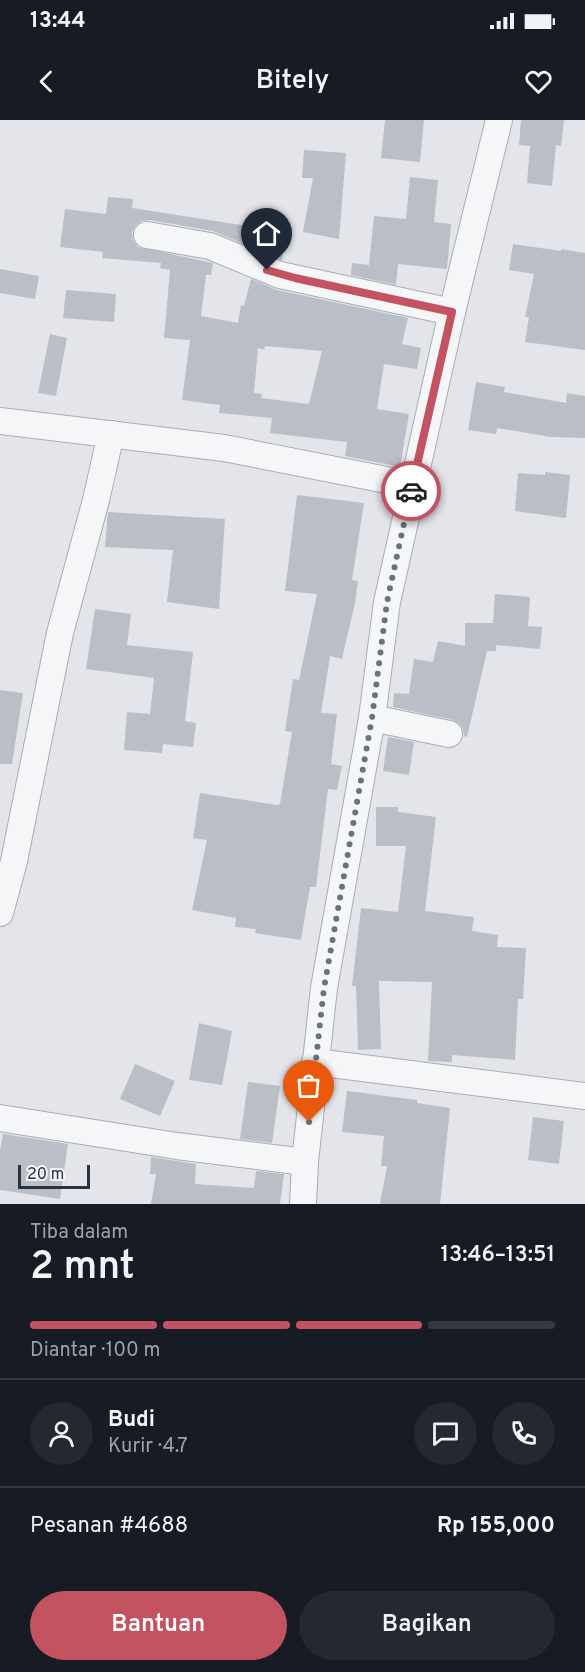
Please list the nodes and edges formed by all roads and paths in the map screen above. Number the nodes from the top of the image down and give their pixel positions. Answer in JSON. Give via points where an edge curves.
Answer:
{"nodes":[{"id":1,"x":499,"y":120,"type":"edge"},
{"id":2,"x":147,"y":235,"type":"dead end"},
{"id":3,"x":452,"y":312,"type":"junction"},
{"id":4,"x":0,"y":421,"type":"edge"},
{"id":5,"x":111,"y":434,"type":"junction"},
{"id":6,"x":412,"y":485,"type":"junction"},
{"id":7,"x":372,"y":718,"type":"junction"},
{"id":8,"x":449,"y":734,"type":"dead end"},
{"id":9,"x":0,"y":913,"type":"edge"},
{"id":10,"x":315,"y":1062,"type":"junction"},
{"id":11,"x":585,"y":1096,"type":"edge"},
{"id":12,"x":0,"y":1118,"type":"edge"},
{"id":13,"x":305,"y":1162,"type":"junction"},
{"id":14,"x":303,"y":1204,"type":"edge"}],
"edges":[{"from":1,"to":3,"type":"street"},
{"from":2,"to":3,"type":"street","via":[[210,246],[280,274]]},
{"from":3,"to":6,"type":"street"},
{"from":4,"to":5,"type":"street"},
{"from":5,"to":6,"type":"street","via":[[224,448]]},
{"from":5,"to":9,"type":"street","via":[[60,633]]},
{"from":6,"to":7,"type":"street","via":[[387,602]]},
{"from":7,"to":8,"type":"street"},
{"from":7,"to":10,"type":"street","via":[[324,988]]},
{"from":10,"to":11,"type":"street"},
{"from":10,"to":13,"type":"street"},
{"from":12,"to":13,"type":"street"},
{"from":13,"to":14,"type":"street"}]}
